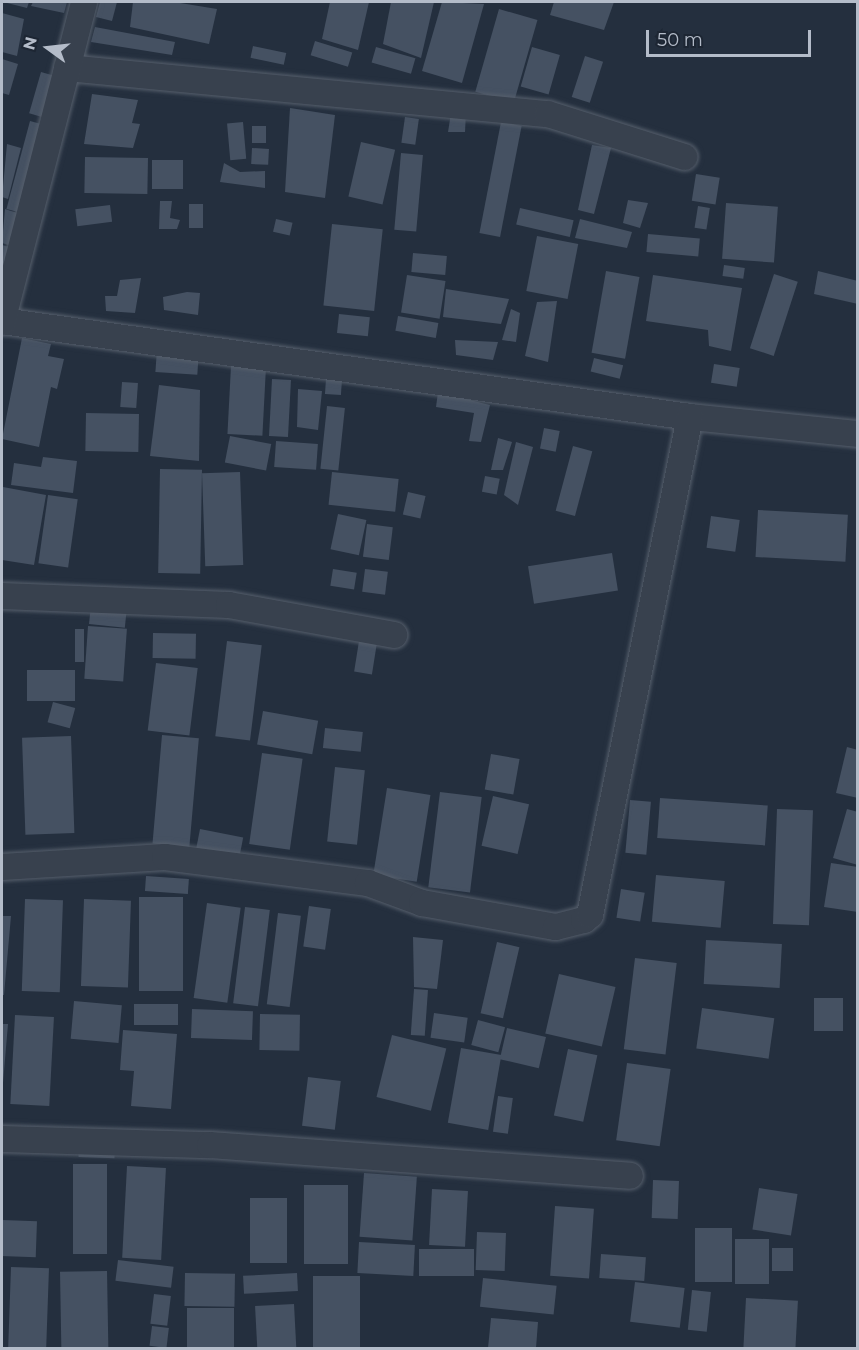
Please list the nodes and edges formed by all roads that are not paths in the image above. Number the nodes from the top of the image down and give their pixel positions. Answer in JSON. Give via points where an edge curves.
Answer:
{"nodes":[{"id":1,"x":84,"y":2,"type":"edge"},
{"id":2,"x":67,"y":68,"type":"junction"},
{"id":3,"x":684,"y":157,"type":"dead end"},
{"id":4,"x":2,"y":322,"type":"edge"},
{"id":5,"x":690,"y":417,"type":"junction"},
{"id":6,"x":858,"y":434,"type":"edge"},
{"id":7,"x":2,"y":596,"type":"edge"},
{"id":8,"x":394,"y":635,"type":"dead end"},
{"id":9,"x":2,"y":867,"type":"edge"},
{"id":10,"x":2,"y":1139,"type":"edge"},
{"id":11,"x":630,"y":1176,"type":"dead end"}],
"edges":[{"from":1,"to":2,"type":"street"},
{"from":2,"to":3,"type":"street","via":[[548,114]]},
{"from":2,"to":4,"type":"street"},
{"from":4,"to":5,"type":"street"},
{"from":5,"to":6,"type":"street"},
{"from":5,"to":9,"type":"street","via":[[590,915],[584,920],[556,927],[422,903],[368,883],[165,857]]},
{"from":7,"to":8,"type":"street","via":[[229,605]]},
{"from":10,"to":11,"type":"street","via":[[210,1145]]}]}
